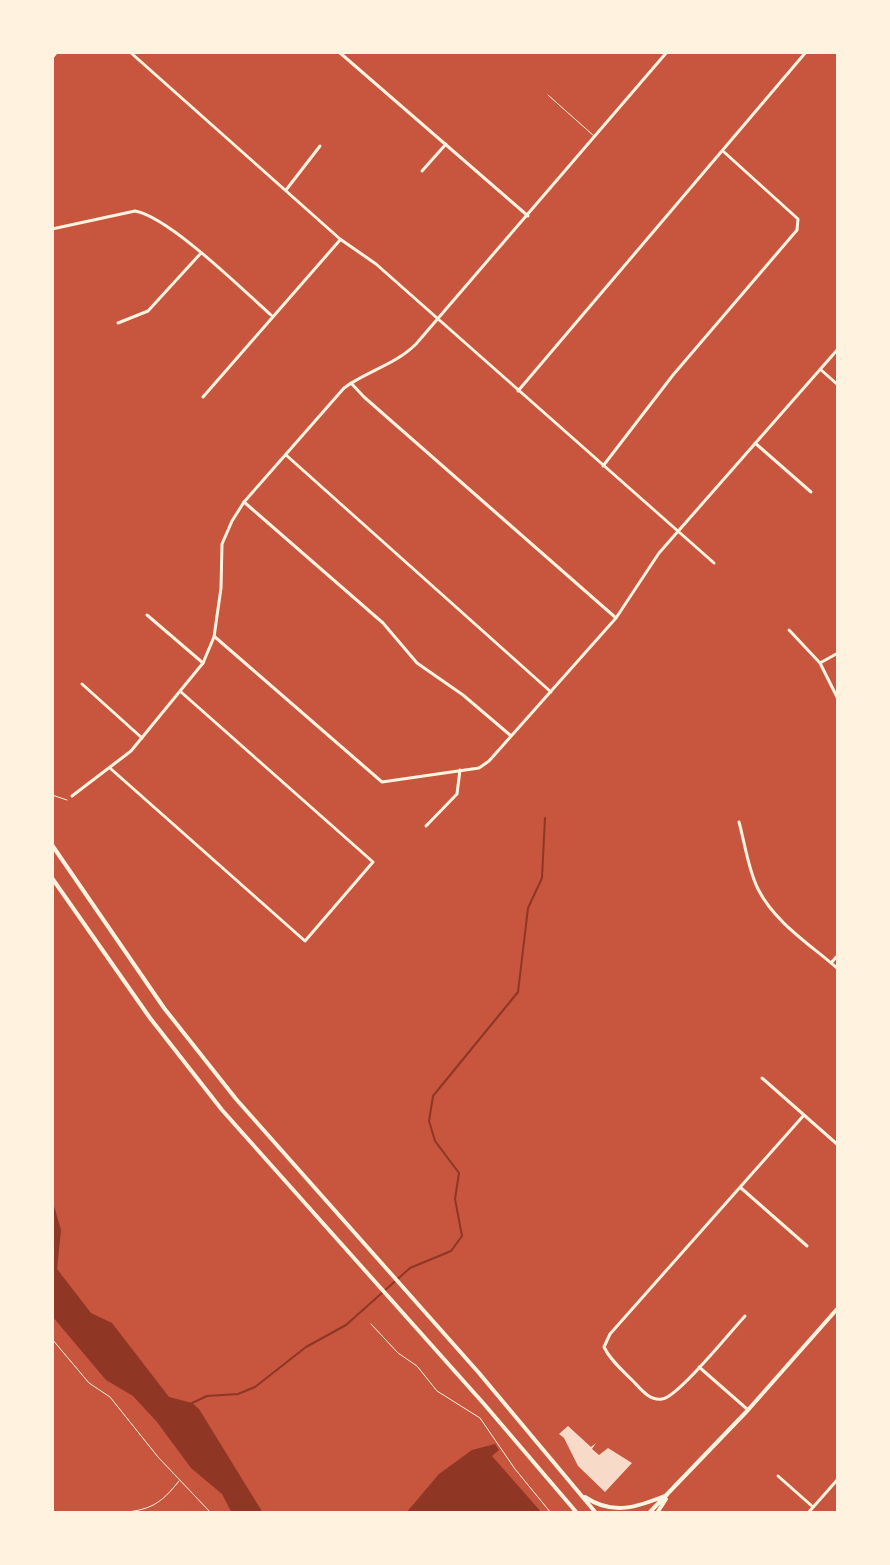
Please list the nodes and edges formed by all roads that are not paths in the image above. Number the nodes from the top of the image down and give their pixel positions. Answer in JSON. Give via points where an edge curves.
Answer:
{"nodes":[{"id":1,"x":56,"y":52,"type":"edge"},
{"id":2,"x":130,"y":52,"type":"edge"},
{"id":3,"x":339,"y":52,"type":"edge"},
{"id":4,"x":667,"y":52,"type":"edge"},
{"id":5,"x":806,"y":52,"type":"edge"},
{"id":6,"x":52,"y":57,"type":"edge"},
{"id":7,"x":548,"y":95,"type":"dead end"},
{"id":8,"x":595,"y":137,"type":"junction"},
{"id":9,"x":446,"y":144,"type":"junction"},
{"id":10,"x":320,"y":146,"type":"dead end"},
{"id":11,"x":723,"y":152,"type":"junction"},
{"id":12,"x":422,"y":171,"type":"dead end"},
{"id":13,"x":286,"y":190,"type":"junction"},
{"id":14,"x":528,"y":216,"type":"junction"},
{"id":15,"x":52,"y":229,"type":"edge"},
{"id":16,"x":340,"y":239,"type":"junction"},
{"id":17,"x":201,"y":253,"type":"junction"},
{"id":18,"x":271,"y":315,"type":"junction"},
{"id":19,"x":438,"y":320,"type":"junction"},
{"id":20,"x":118,"y":323,"type":"dead end"},
{"id":21,"x":838,"y":349,"type":"edge"},
{"id":22,"x":819,"y":368,"type":"junction"},
{"id":23,"x":351,"y":383,"type":"junction"},
{"id":24,"x":838,"y":385,"type":"edge"},
{"id":25,"x":518,"y":391,"type":"junction"},
{"id":26,"x":203,"y":397,"type":"dead end"},
{"id":27,"x":755,"y":443,"type":"junction"},
{"id":28,"x":285,"y":455,"type":"junction"},
{"id":29,"x":603,"y":466,"type":"junction"},
{"id":30,"x":811,"y":492,"type":"dead end"},
{"id":31,"x":244,"y":502,"type":"junction"},
{"id":32,"x":678,"y":531,"type":"junction"},
{"id":33,"x":714,"y":563,"type":"dead end"},
{"id":34,"x":147,"y":615,"type":"dead end"},
{"id":35,"x":616,"y":618,"type":"junction"},
{"id":36,"x":789,"y":630,"type":"dead end"},
{"id":37,"x":214,"y":637,"type":"junction"},
{"id":38,"x":838,"y":653,"type":"edge"},
{"id":39,"x":203,"y":663,"type":"junction"},
{"id":40,"x":820,"y":663,"type":"junction"},
{"id":41,"x":82,"y":684,"type":"dead end"},
{"id":42,"x":181,"y":692,"type":"junction"},
{"id":43,"x":551,"y":692,"type":"junction"},
{"id":44,"x":838,"y":699,"type":"edge"},
{"id":45,"x":510,"y":735,"type":"junction"},
{"id":46,"x":142,"y":738,"type":"junction"},
{"id":47,"x":111,"y":769,"type":"junction"},
{"id":48,"x":460,"y":770,"type":"junction"},
{"id":49,"x":72,"y":796,"type":"dead end"},
{"id":50,"x":739,"y":822,"type":"dead end"},
{"id":51,"x":426,"y":826,"type":"dead end"},
{"id":52,"x":52,"y":845,"type":"edge"},
{"id":53,"x":52,"y":878,"type":"edge"},
{"id":54,"x":838,"y":955,"type":"edge"},
{"id":55,"x":831,"y":963,"type":"junction"},
{"id":56,"x":838,"y":969,"type":"edge"},
{"id":57,"x":762,"y":1078,"type":"dead end"},
{"id":58,"x":804,"y":1115,"type":"junction"},
{"id":59,"x":838,"y":1145,"type":"edge"},
{"id":60,"x":740,"y":1188,"type":"junction"},
{"id":61,"x":807,"y":1246,"type":"dead end"},
{"id":62,"x":838,"y":1308,"type":"edge"},
{"id":63,"x":745,"y":1316,"type":"dead end"},
{"id":64,"x":699,"y":1367,"type":"junction"},
{"id":65,"x":748,"y":1410,"type":"junction"},
{"id":66,"x":778,"y":1476,"type":"dead end"},
{"id":67,"x":838,"y":1479,"type":"edge"},
{"id":68,"x":578,"y":1492,"type":"junction"},
{"id":69,"x":669,"y":1494,"type":"junction"},
{"id":70,"x":813,"y":1507,"type":"junction"},
{"id":71,"x":577,"y":1513,"type":"edge"},
{"id":72,"x":596,"y":1513,"type":"edge"},
{"id":73,"x":649,"y":1513,"type":"edge"},
{"id":74,"x":657,"y":1513,"type":"edge"},
{"id":75,"x":808,"y":1513,"type":"edge"}],
"edges":[{"from":1,"to":6,"type":"main road"},
{"from":2,"to":13,"type":"street"},
{"from":3,"to":9,"type":"street"},
{"from":4,"to":8,"type":"street"},
{"from":5,"to":11,"type":"street"},
{"from":7,"to":8,"type":"lane"},
{"from":8,"to":14,"type":"street"},
{"from":9,"to":12,"type":"street"},
{"from":9,"to":14,"type":"street"},
{"from":10,"to":13,"type":"street"},
{"from":11,"to":25,"type":"street"},
{"from":11,"to":29,"type":"street","via":[[798,219],[797,230]]},
{"from":13,"to":16,"type":"street"},
{"from":14,"to":19,"type":"street"},
{"from":15,"to":17,"type":"street","via":[[135,211],[147,213]]},
{"from":16,"to":18,"type":"street"},
{"from":16,"to":19,"type":"street"},
{"from":17,"to":18,"type":"street"},
{"from":17,"to":20,"type":"street","via":[[148,311]]},
{"from":18,"to":26,"type":"street"},
{"from":19,"to":23,"type":"street","via":[[400,359]]},
{"from":19,"to":25,"type":"street"},
{"from":21,"to":22,"type":"street"},
{"from":22,"to":24,"type":"street"},
{"from":22,"to":27,"type":"street"},
{"from":23,"to":28,"type":"street"},
{"from":23,"to":35,"type":"street"},
{"from":25,"to":29,"type":"street"},
{"from":27,"to":30,"type":"street"},
{"from":27,"to":32,"type":"street"},
{"from":28,"to":31,"type":"street"},
{"from":28,"to":43,"type":"street"},
{"from":29,"to":32,"type":"street"},
{"from":31,"to":37,"type":"street","via":[[222,544]]},
{"from":31,"to":45,"type":"street","via":[[383,623],[417,663]]},
{"from":32,"to":33,"type":"street"},
{"from":32,"to":35,"type":"street"},
{"from":34,"to":39,"type":"street"},
{"from":35,"to":43,"type":"street"},
{"from":36,"to":40,"type":"street"},
{"from":37,"to":39,"type":"street"},
{"from":37,"to":48,"type":"street","via":[[382,782]]},
{"from":38,"to":40,"type":"street"},
{"from":39,"to":42,"type":"street"},
{"from":40,"to":44,"type":"street"},
{"from":41,"to":46,"type":"street"},
{"from":42,"to":46,"type":"street"},
{"from":42,"to":47,"type":"street","via":[[373,862],[305,941]]},
{"from":43,"to":45,"type":"street"},
{"from":45,"to":48,"type":"street","via":[[484,766]]},
{"from":46,"to":47,"type":"street"},
{"from":47,"to":49,"type":"street"},
{"from":48,"to":51,"type":"street","via":[[457,794]]},
{"from":50,"to":55,"type":"street","via":[[765,901]]},
{"from":52,"to":68,"type":"main road","via":[[164,1008],[236,1099]]},
{"from":53,"to":71,"type":"main road","via":[[222,1110]]},
{"from":54,"to":55,"type":"street"},
{"from":55,"to":56,"type":"street"},
{"from":57,"to":58,"type":"street"},
{"from":58,"to":59,"type":"street"},
{"from":58,"to":60,"type":"street"},
{"from":60,"to":61,"type":"street"},
{"from":60,"to":64,"type":"street","via":[[608,1336],[604,1347],[656,1399],[671,1397]]},
{"from":62,"to":65,"type":"main road"},
{"from":63,"to":64,"type":"street"},
{"from":64,"to":65,"type":"street"},
{"from":65,"to":69,"type":"main road"},
{"from":66,"to":70,"type":"street"},
{"from":67,"to":70,"type":"street"},
{"from":68,"to":69,"type":"main road","via":[[601,1506],[622,1509]]},
{"from":68,"to":72,"type":"main road"},
{"from":69,"to":73,"type":"main road"},
{"from":69,"to":74,"type":"main road"},
{"from":70,"to":75,"type":"street"}]}
